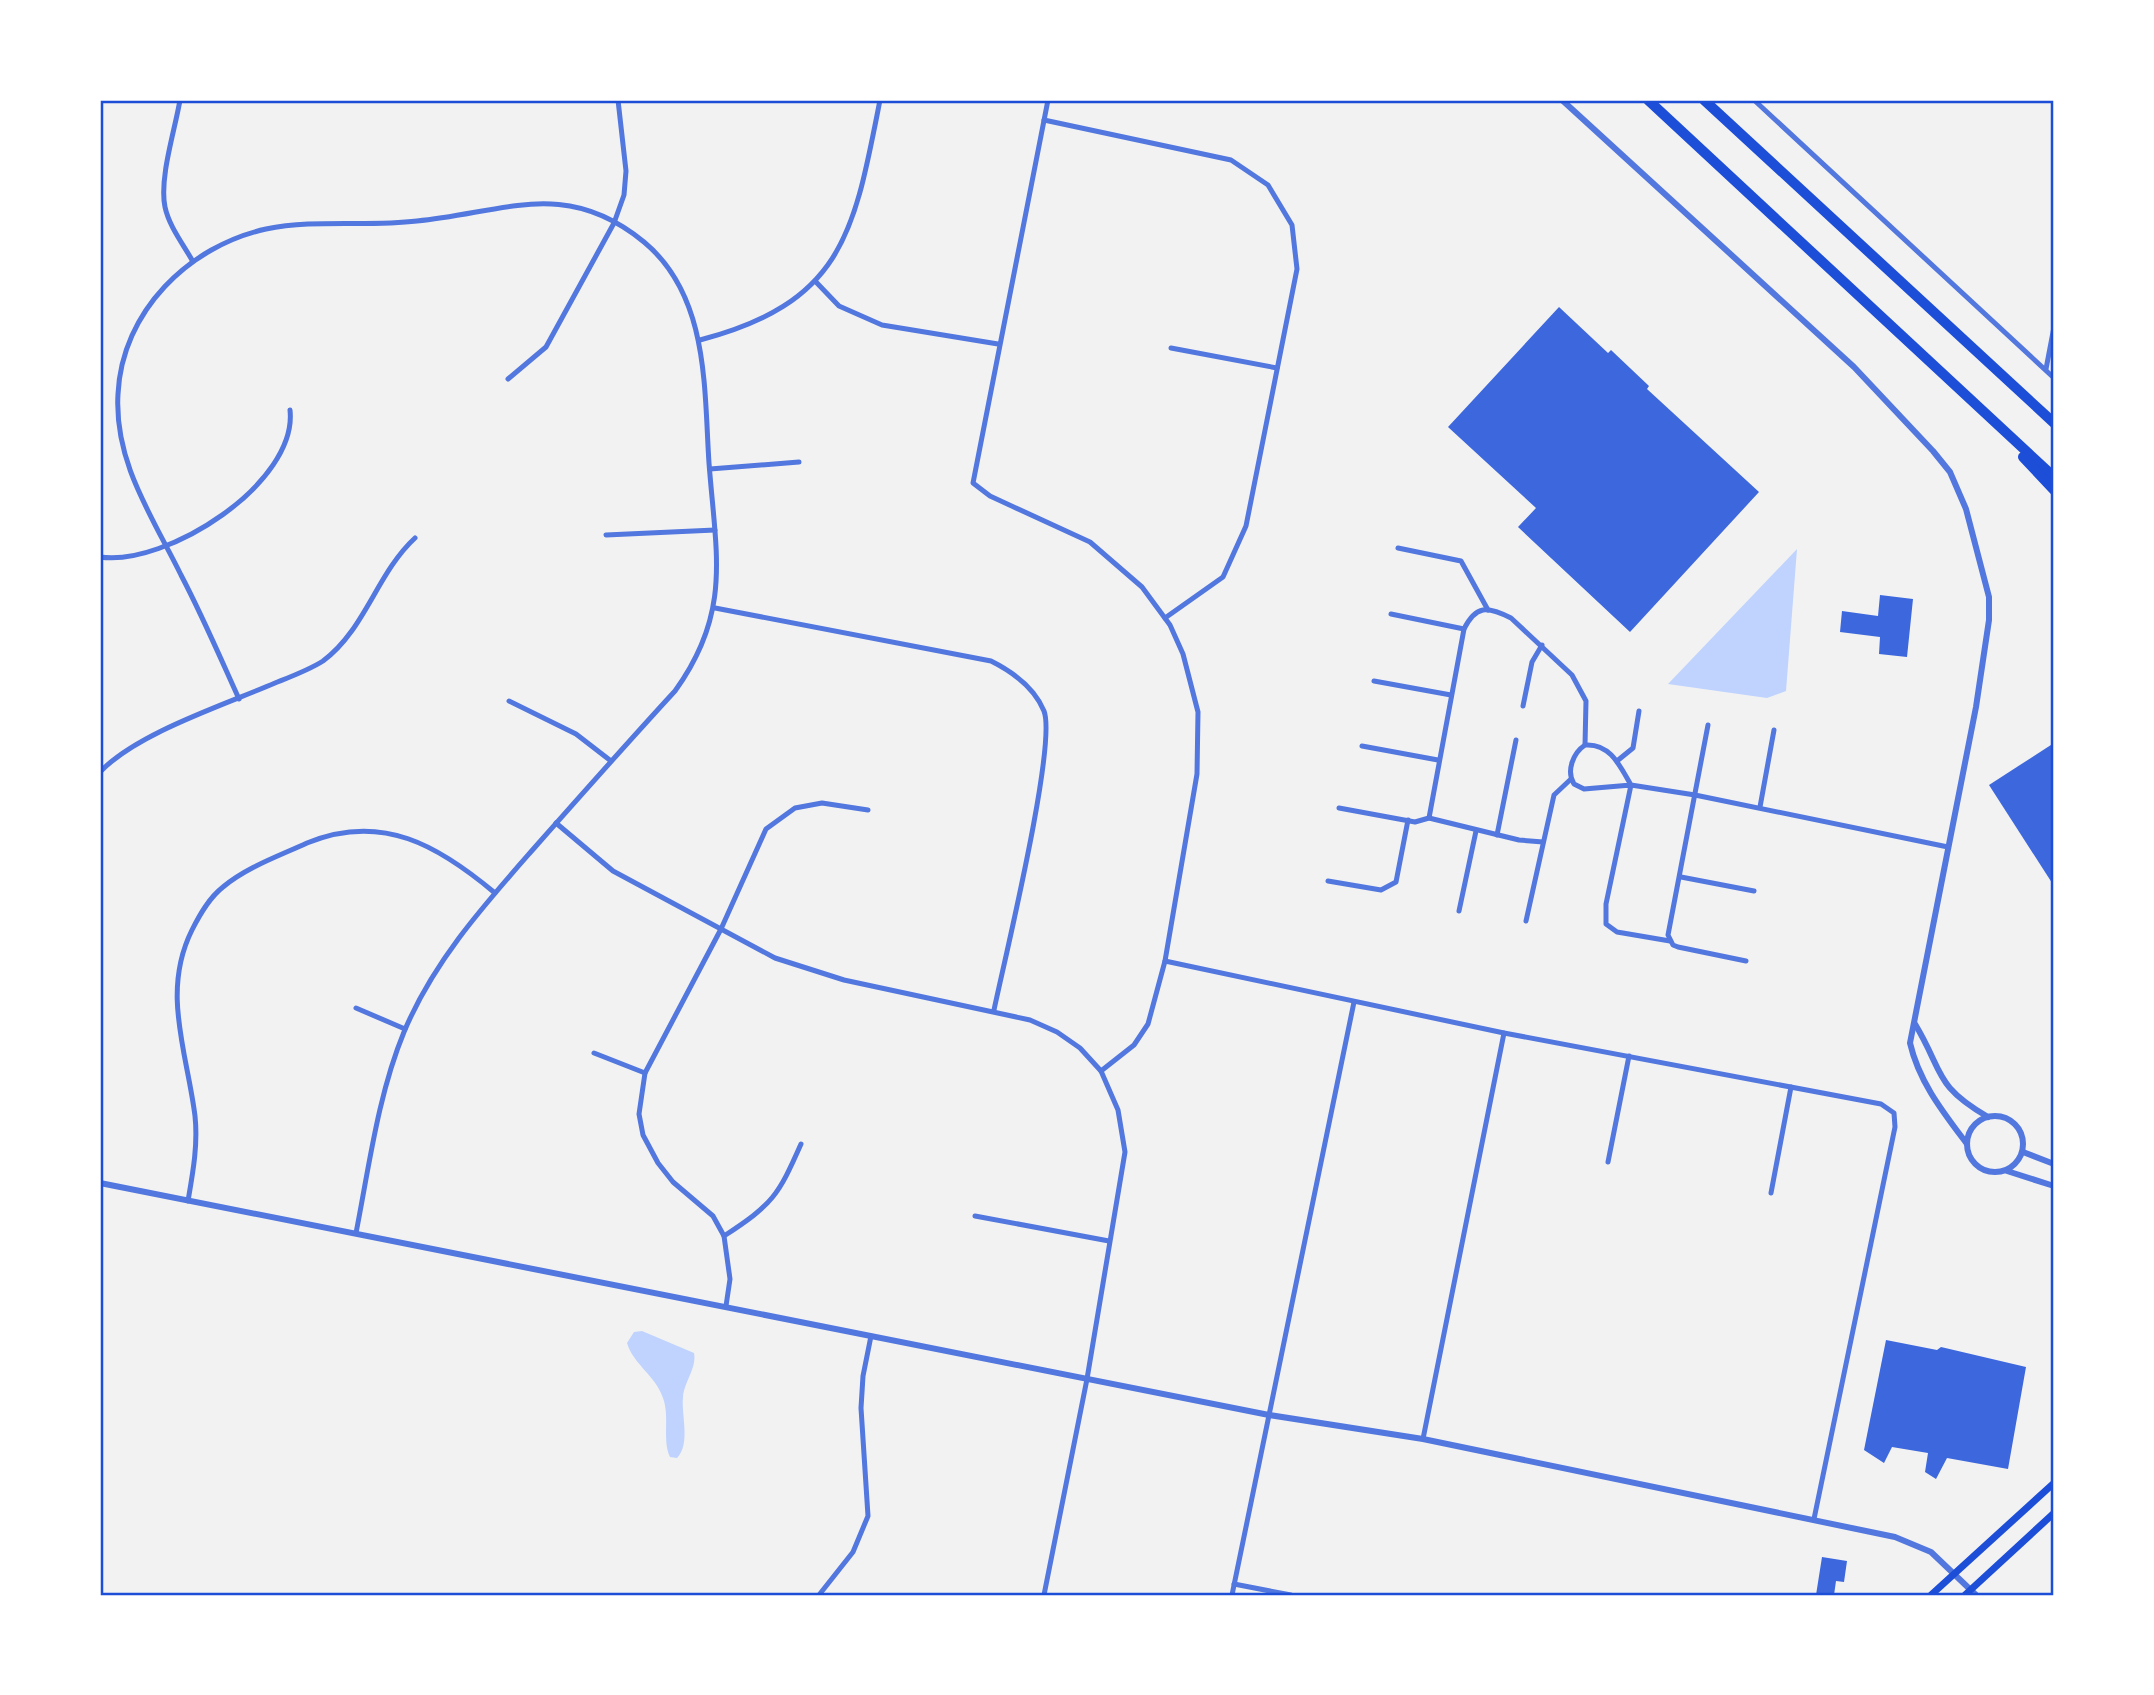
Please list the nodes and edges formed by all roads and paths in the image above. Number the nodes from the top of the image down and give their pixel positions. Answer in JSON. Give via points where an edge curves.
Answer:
{"nodes":[{"id":1,"x":180,"y":100,"type":"edge"},
{"id":2,"x":618,"y":100,"type":"edge"},
{"id":3,"x":880,"y":100,"type":"edge"},
{"id":4,"x":1048,"y":100,"type":"edge"},
{"id":5,"x":1562,"y":100,"type":"edge"},
{"id":6,"x":1648,"y":100,"type":"edge"},
{"id":7,"x":1704,"y":100,"type":"edge"},
{"id":8,"x":1754,"y":100,"type":"edge"},
{"id":9,"x":1044,"y":120,"type":"junction"},
{"id":10,"x":614,"y":223,"type":"junction"},
{"id":11,"x":192,"y":260,"type":"junction"},
{"id":12,"x":816,"y":282,"type":"junction"},
{"id":13,"x":2054,"y":327,"type":"edge"},
{"id":14,"x":700,"y":340,"type":"junction"},
{"id":15,"x":998,"y":344,"type":"junction"},
{"id":16,"x":1171,"y":348,"type":"dead end"},
{"id":17,"x":1277,"y":368,"type":"junction"},
{"id":18,"x":2046,"y":369,"type":"junction"},
{"id":19,"x":2054,"y":378,"type":"edge"},
{"id":20,"x":508,"y":379,"type":"dead end"},
{"id":21,"x":290,"y":410,"type":"dead end"},
{"id":22,"x":1982,"y":413,"type":"junction"},
{"id":23,"x":2054,"y":422,"type":"edge"},
{"id":24,"x":799,"y":461,"type":"dead end"},
{"id":25,"x":710,"y":469,"type":"junction"},
{"id":26,"x":2054,"y":477,"type":"edge"},
{"id":27,"x":2054,"y":490,"type":"edge"},
{"id":28,"x":715,"y":530,"type":"junction"},
{"id":29,"x":606,"y":535,"type":"dead end"},
{"id":30,"x":415,"y":538,"type":"dead end"},
{"id":31,"x":167,"y":545,"type":"junction"},
{"id":32,"x":1398,"y":548,"type":"dead end"},
{"id":33,"x":100,"y":557,"type":"edge"},
{"id":34,"x":715,"y":608,"type":"junction"},
{"id":35,"x":1488,"y":610,"type":"junction"},
{"id":36,"x":1391,"y":614,"type":"dead end"},
{"id":37,"x":1165,"y":618,"type":"junction"},
{"id":38,"x":1464,"y":629,"type":"junction"},
{"id":39,"x":1542,"y":645,"type":"junction"},
{"id":40,"x":1374,"y":681,"type":"dead end"},
{"id":41,"x":1451,"y":695,"type":"junction"},
{"id":42,"x":239,"y":699,"type":"junction"},
{"id":43,"x":509,"y":701,"type":"dead end"},
{"id":44,"x":1523,"y":706,"type":"dead end"},
{"id":45,"x":1639,"y":711,"type":"dead end"},
{"id":46,"x":1708,"y":725,"type":"dead end"},
{"id":47,"x":1774,"y":730,"type":"dead end"},
{"id":48,"x":1516,"y":740,"type":"dead end"},
{"id":49,"x":1585,"y":745,"type":"junction"},
{"id":50,"x":1362,"y":746,"type":"dead end"},
{"id":51,"x":1438,"y":760,"type":"junction"},
{"id":52,"x":611,"y":761,"type":"junction"},
{"id":53,"x":1617,"y":761,"type":"junction"},
{"id":54,"x":101,"y":767,"type":"edge"},
{"id":55,"x":1571,"y":779,"type":"junction"},
{"id":56,"x":1631,"y":785,"type":"junction"},
{"id":57,"x":1695,"y":795,"type":"junction"},
{"id":58,"x":1760,"y":807,"type":"junction"},
{"id":59,"x":1339,"y":808,"type":"dead end"},
{"id":60,"x":868,"y":810,"type":"dead end"},
{"id":61,"x":1429,"y":818,"type":"junction"},
{"id":62,"x":1408,"y":821,"type":"junction"},
{"id":63,"x":556,"y":823,"type":"junction"},
{"id":64,"x":1476,"y":831,"type":"junction"},
{"id":65,"x":1497,"y":835,"type":"junction"},
{"id":66,"x":1543,"y":842,"type":"junction"},
{"id":67,"x":1948,"y":847,"type":"junction"},
{"id":68,"x":1681,"y":877,"type":"junction"},
{"id":69,"x":1328,"y":881,"type":"dead end"},
{"id":70,"x":1754,"y":891,"type":"dead end"},
{"id":71,"x":495,"y":893,"type":"junction"},
{"id":72,"x":1460,"y":911,"type":"dead end"},
{"id":73,"x":1526,"y":921,"type":"dead end"},
{"id":74,"x":721,"y":929,"type":"junction"},
{"id":75,"x":1670,"y":941,"type":"junction"},
{"id":76,"x":1165,"y":961,"type":"junction"},
{"id":77,"x":1746,"y":961,"type":"dead end"},
{"id":78,"x":1354,"y":1002,"type":"junction"},
{"id":79,"x":356,"y":1007,"type":"dead end"},
{"id":80,"x":994,"y":1010,"type":"junction"},
{"id":81,"x":1915,"y":1024,"type":"junction"},
{"id":82,"x":405,"y":1029,"type":"junction"},
{"id":83,"x":1504,"y":1032,"type":"junction"},
{"id":84,"x":594,"y":1053,"type":"dead end"},
{"id":85,"x":1629,"y":1056,"type":"junction"},
{"id":86,"x":1101,"y":1071,"type":"junction"},
{"id":87,"x":645,"y":1073,"type":"junction"},
{"id":88,"x":1791,"y":1087,"type":"junction"},
{"id":89,"x":1988,"y":1117,"type":"junction"},
{"id":90,"x":801,"y":1144,"type":"dead end"},
{"id":91,"x":1967,"y":1144,"type":"junction"},
{"id":92,"x":2023,"y":1152,"type":"junction"},
{"id":93,"x":1608,"y":1162,"type":"dead end"},
{"id":94,"x":2054,"y":1164,"type":"edge"},
{"id":95,"x":2007,"y":1171,"type":"junction"},
{"id":96,"x":100,"y":1183,"type":"edge"},
{"id":97,"x":2054,"y":1186,"type":"edge"},
{"id":98,"x":1771,"y":1193,"type":"dead end"},
{"id":99,"x":188,"y":1200,"type":"junction"},
{"id":100,"x":975,"y":1216,"type":"dead end"},
{"id":101,"x":356,"y":1233,"type":"junction"},
{"id":102,"x":724,"y":1236,"type":"junction"},
{"id":103,"x":1110,"y":1241,"type":"junction"},
{"id":104,"x":726,"y":1306,"type":"junction"},
{"id":105,"x":872,"y":1336,"type":"junction"},
{"id":106,"x":1087,"y":1379,"type":"junction"},
{"id":107,"x":1269,"y":1415,"type":"junction"},
{"id":108,"x":1423,"y":1439,"type":"junction"},
{"id":109,"x":2054,"y":1483,"type":"edge"},
{"id":110,"x":2054,"y":1513,"type":"edge"},
{"id":111,"x":1814,"y":1520,"type":"junction"},
{"id":112,"x":1956,"y":1573,"type":"junction"},
{"id":113,"x":1234,"y":1584,"type":"junction"},
{"id":114,"x":1971,"y":1594,"type":"edge"},
{"id":115,"x":819,"y":1595,"type":"edge"},
{"id":116,"x":1044,"y":1595,"type":"edge"},
{"id":117,"x":1232,"y":1595,"type":"edge"},
{"id":118,"x":1292,"y":1595,"type":"edge"},
{"id":119,"x":1931,"y":1595,"type":"edge"}],
"edges":[{"from":1,"to":11,"type":"street","via":[[164,206]]},
{"from":2,"to":10,"type":"street","via":[[626,171]]},
{"from":3,"to":12,"type":"street","via":[[850,228]]},
{"from":4,"to":9,"type":"street"},
{"from":5,"to":67,"type":"street","via":[[1854,367],[1950,472],[1966,509],[1989,597],[1989,620]]},
{"from":6,"to":22,"type":"highway"},
{"from":7,"to":23,"type":"highway"},
{"from":8,"to":18,"type":"street"},
{"from":9,"to":15,"type":"street"},
{"from":9,"to":17,"type":"street","via":[[1231,160],[1268,185],[1292,225],[1297,269]]},
{"from":10,"to":11,"type":"street","via":[[560,204],[519,203],[420,221],[267,229]]},
{"from":10,"to":14,"type":"street","via":[[645,243],[664,264],[682,292]]},
{"from":10,"to":20,"type":"street","via":[[546,347]]},
{"from":11,"to":31,"type":"street","via":[[152,300],[125,355],[118,391],[118,422],[128,469],[144,509]]},
{"from":12,"to":14,"type":"street","via":[[761,321]]},
{"from":12,"to":15,"type":"street","via":[[839,306],[882,326]]},
{"from":13,"to":18,"type":"street"},
{"from":14,"to":25,"type":"street"},
{"from":15,"to":37,"type":"street","via":[[973,483],[990,496],[1090,542],[1142,587]]},
{"from":16,"to":17,"type":"street"},
{"from":17,"to":37,"type":"street","via":[[1246,526],[1229,568],[1206,591]]},
{"from":18,"to":19,"type":"street"},
{"from":21,"to":31,"type":"street","via":[[292,429],[250,493],[222,515]]},
{"from":22,"to":26,"type":"highway"},
{"from":22,"to":27,"type":"highway"},
{"from":24,"to":25,"type":"street"},
{"from":25,"to":28,"type":"street"},
{"from":28,"to":29,"type":"street"},
{"from":28,"to":34,"type":"street"},
{"from":30,"to":42,"type":"street","via":[[399,552],[345,640],[322,661]]},
{"from":31,"to":33,"type":"street","via":[[128,558]]},
{"from":31,"to":42,"type":"street"},
{"from":32,"to":35,"type":"street","via":[[1461,561]]},
{"from":34,"to":52,"type":"street","via":[[693,665]]},
{"from":34,"to":80,"type":"street","via":[[991,661],[1028,686],[1046,722],[1040,780]]},
{"from":35,"to":38,"type":"street","via":[[1472,613]]},
{"from":35,"to":39,"type":"street","via":[[1511,618]]},
{"from":36,"to":38,"type":"street"},
{"from":37,"to":76,"type":"street","via":[[1182,653],[1198,712],[1199,744]]},
{"from":38,"to":41,"type":"street"},
{"from":39,"to":44,"type":"street","via":[[1532,662]]},
{"from":39,"to":49,"type":"street","via":[[1572,675],[1586,701]]},
{"from":40,"to":41,"type":"street"},
{"from":41,"to":51,"type":"street"},
{"from":42,"to":54,"type":"street","via":[[163,732]]},
{"from":43,"to":52,"type":"street","via":[[576,734]]},
{"from":45,"to":53,"type":"street","via":[[1633,748]]},
{"from":46,"to":57,"type":"street"},
{"from":47,"to":58,"type":"street"},
{"from":48,"to":65,"type":"street"},
{"from":49,"to":53,"type":"street","via":[[1598,746]]},
{"from":49,"to":55,"type":"street","via":[[1575,755]]},
{"from":50,"to":51,"type":"street"},
{"from":51,"to":61,"type":"street"},
{"from":52,"to":63,"type":"street"},
{"from":53,"to":56,"type":"street"},
{"from":55,"to":56,"type":"street","via":[[1584,789]]},
{"from":55,"to":66,"type":"street","via":[[1554,795]]},
{"from":56,"to":57,"type":"street"},
{"from":56,"to":75,"type":"street","via":[[1606,904],[1606,924],[1617,932]]},
{"from":57,"to":58,"type":"street"},
{"from":57,"to":68,"type":"street"},
{"from":58,"to":67,"type":"street"},
{"from":59,"to":62,"type":"street"},
{"from":60,"to":74,"type":"street","via":[[822,803],[795,808],[773,822],[756,847]]},
{"from":61,"to":62,"type":"street"},
{"from":61,"to":64,"type":"street"},
{"from":62,"to":69,"type":"street","via":[[1396,881],[1381,890]]},
{"from":63,"to":71,"type":"street"},
{"from":63,"to":74,"type":"street","via":[[613,871]]},
{"from":64,"to":65,"type":"street"},
{"from":64,"to":72,"type":"street"},
{"from":65,"to":66,"type":"street"},
{"from":66,"to":73,"type":"street"},
{"from":67,"to":81,"type":"street"},
{"from":68,"to":70,"type":"street"},
{"from":68,"to":75,"type":"street"},
{"from":71,"to":82,"type":"street","via":[[445,958]]},
{"from":71,"to":99,"type":"street","via":[[440,852],[388,832],[361,830],[315,840],[222,887],[198,916],[184,945],[176,982],[175,1008],[195,1118],[195,1163]]},
{"from":74,"to":80,"type":"street","via":[[802,968]]},
{"from":74,"to":87,"type":"street"},
{"from":75,"to":77,"type":"street","via":[[1678,947]]},
{"from":76,"to":78,"type":"street"},
{"from":76,"to":86,"type":"street","via":[[1147,1024],[1134,1045]]},
{"from":78,"to":83,"type":"street"},
{"from":78,"to":107,"type":"street"},
{"from":79,"to":82,"type":"street"},
{"from":80,"to":86,"type":"street","via":[[1057,1032]]},
{"from":81,"to":89,"type":"street","via":[[1947,1087]]},
{"from":81,"to":91,"type":"street","via":[[1910,1043],[1915,1066]]},
{"from":82,"to":101,"type":"street","via":[[386,1090]]},
{"from":83,"to":85,"type":"street"},
{"from":83,"to":108,"type":"street"},
{"from":84,"to":87,"type":"street"},
{"from":85,"to":88,"type":"street"},
{"from":85,"to":93,"type":"street"},
{"from":86,"to":103,"type":"street","via":[[1118,1110],[1125,1152]]},
{"from":87,"to":102,"type":"street","via":[[639,1114],[648,1148],[673,1182],[713,1216]]},
{"from":88,"to":98,"type":"street"},
{"from":88,"to":111,"type":"street","via":[[1881,1104],[1894,1112],[1895,1127]]},
{"from":89,"to":91,"type":"street","via":[[1972,1127]]},
{"from":89,"to":92,"type":"street","via":[[2015,1123],[2024,1141]]},
{"from":90,"to":102,"type":"street","via":[[780,1190],[759,1213]]},
{"from":91,"to":95,"type":"street","via":[[1979,1168]]},
{"from":92,"to":94,"type":"street"},
{"from":92,"to":95,"type":"street"},
{"from":95,"to":97,"type":"street"},
{"from":96,"to":99,"type":"street"},
{"from":99,"to":101,"type":"street"},
{"from":100,"to":103,"type":"street"},
{"from":101,"to":104,"type":"street"},
{"from":102,"to":104,"type":"street","via":[[730,1279]]},
{"from":103,"to":106,"type":"street"},
{"from":104,"to":105,"type":"street"},
{"from":105,"to":106,"type":"street"},
{"from":105,"to":115,"type":"street","via":[[862,1408],[868,1516],[853,1552]]},
{"from":106,"to":107,"type":"street"},
{"from":106,"to":116,"type":"street"},
{"from":107,"to":108,"type":"street"},
{"from":107,"to":113,"type":"street"},
{"from":108,"to":111,"type":"street"},
{"from":109,"to":112,"type":"main road"},
{"from":110,"to":114,"type":"main road"},
{"from":111,"to":112,"type":"street","via":[[1911,1542]]},
{"from":112,"to":114,"type":"street"},
{"from":112,"to":119,"type":"main road"},
{"from":113,"to":117,"type":"street"},
{"from":113,"to":118,"type":"street"}]}
